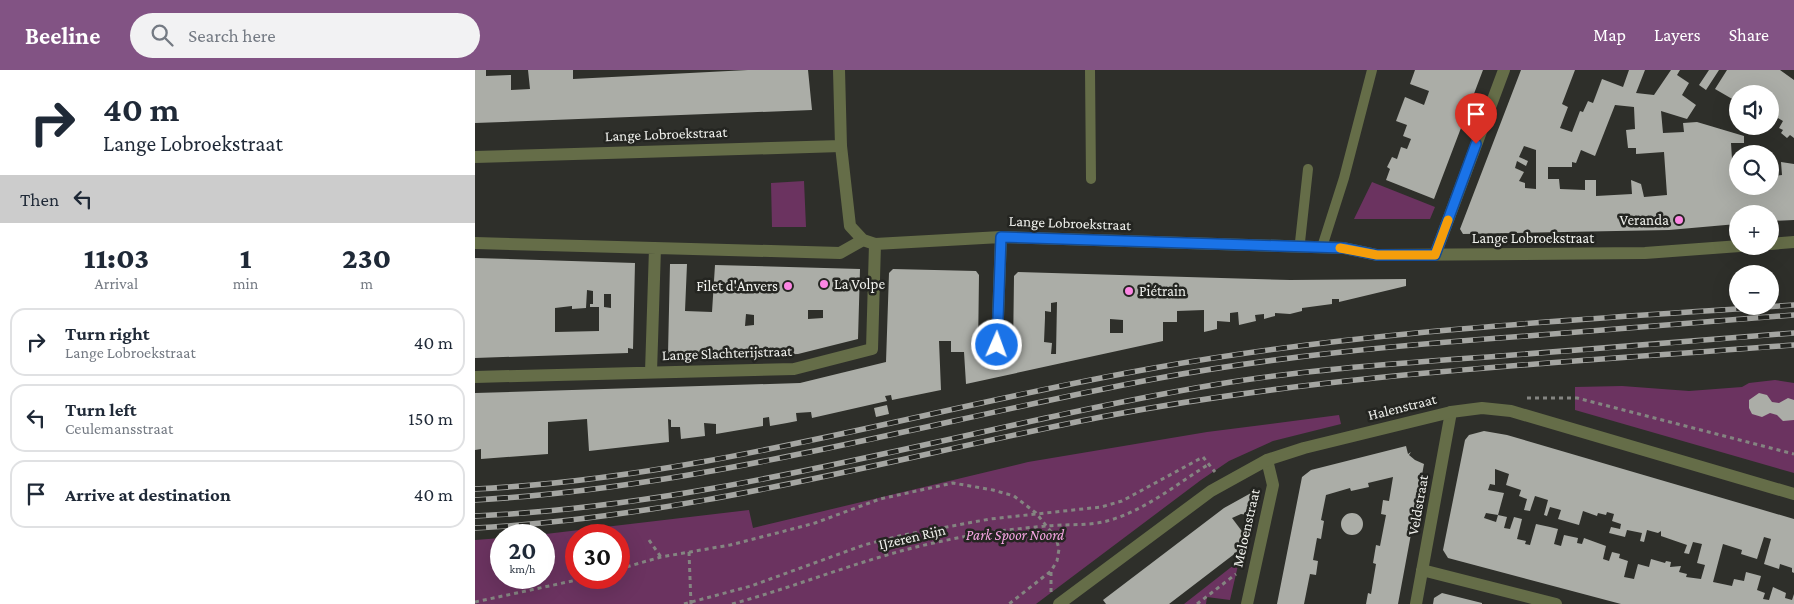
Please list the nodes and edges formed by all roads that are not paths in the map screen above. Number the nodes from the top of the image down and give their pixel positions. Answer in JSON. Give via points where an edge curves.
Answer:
{"nodes":[{"id":1,"x":839,"y":70,"type":"edge"},
{"id":2,"x":1090,"y":70,"type":"edge"},
{"id":3,"x":1372,"y":70,"type":"edge"},
{"id":4,"x":1504,"y":70,"type":"edge"},
{"id":5,"x":841,"y":146,"type":"junction"},
{"id":6,"x":475,"y":157,"type":"edge"},
{"id":7,"x":1308,"y":169,"type":"dead end"},
{"id":8,"x":1091,"y":179,"type":"dead end"},
{"id":9,"x":1001,"y":237,"type":"junction"},
{"id":10,"x":869,"y":242,"type":"junction"},
{"id":11,"x":1300,"y":242,"type":"dead end"},
{"id":12,"x":1794,"y":242,"type":"edge"},
{"id":13,"x":475,"y":243,"type":"edge"},
{"id":14,"x":1779,"y":243,"type":"edge"},
{"id":15,"x":1322,"y":247,"type":"junction"},
{"id":16,"x":1729,"y":247,"type":"edge"},
{"id":17,"x":655,"y":248,"type":"junction"},
{"id":18,"x":1435,"y":255,"type":"junction"},
{"id":19,"x":997,"y":345,"type":"dead end"},
{"id":20,"x":651,"y":372,"type":"junction"},
{"id":21,"x":475,"y":377,"type":"edge"},
{"id":22,"x":1451,"y":412,"type":"junction"},
{"id":23,"x":1267,"y":460,"type":"junction"},
{"id":24,"x":1793,"y":492,"type":"edge"},
{"id":25,"x":1423,"y":570,"type":"junction"},
{"id":26,"x":1059,"y":604,"type":"edge"},
{"id":27,"x":1247,"y":604,"type":"edge"},
{"id":28,"x":1416,"y":604,"type":"edge"},
{"id":29,"x":1556,"y":604,"type":"edge"}],
"edges":[{"from":1,"to":5,"type":"street"},
{"from":2,"to":8,"type":"lane"},
{"from":3,"to":15,"type":"lane"},
{"from":4,"to":18,"type":"street"},
{"from":5,"to":6,"type":"street","name":"Lange Lobroekstraat"},
{"from":5,"to":10,"type":"street","via":[[850,226]]},
{"from":7,"to":11,"type":"lane"},
{"from":9,"to":10,"type":"street","name":"Lange Lobroekstraat"},
{"from":9,"to":15,"type":"street","name":"Lange Lobroekstraat"},
{"from":9,"to":19,"type":"street"},
{"from":10,"to":17,"type":"street","via":[[840,253]]},
{"from":10,"to":20,"type":"street","name":"Lange Slachterijstraat","via":[[872,349],[794,369]]},
{"from":12,"to":14,"type":"street"},
{"from":13,"to":17,"type":"street"},
{"from":15,"to":18,"type":"street","name":"Lange Lobroekstraat","via":[[1377,255]]},
{"from":16,"to":18,"type":"street","name":"Lange Lobroekstraat","via":[[1645,253]]},
{"from":17,"to":20,"type":"street"},
{"from":20,"to":21,"type":"street","name":"Lange Slachterijstraat"},
{"from":22,"to":23,"type":"street","name":"Halenstraat"},
{"from":22,"to":24,"type":"street","name":"Halenstraat","via":[[1482,408],[1511,411]]},
{"from":22,"to":25,"type":"street","name":"Veldstraat"},
{"from":23,"to":26,"type":"street","name":"Halenstraat","via":[[1211,491]]},
{"from":23,"to":27,"type":"street","name":"Meloenstraat","via":[[1273,485]]},
{"from":25,"to":28,"type":"street","name":"Veldstraat"},
{"from":25,"to":29,"type":"street"}]}
